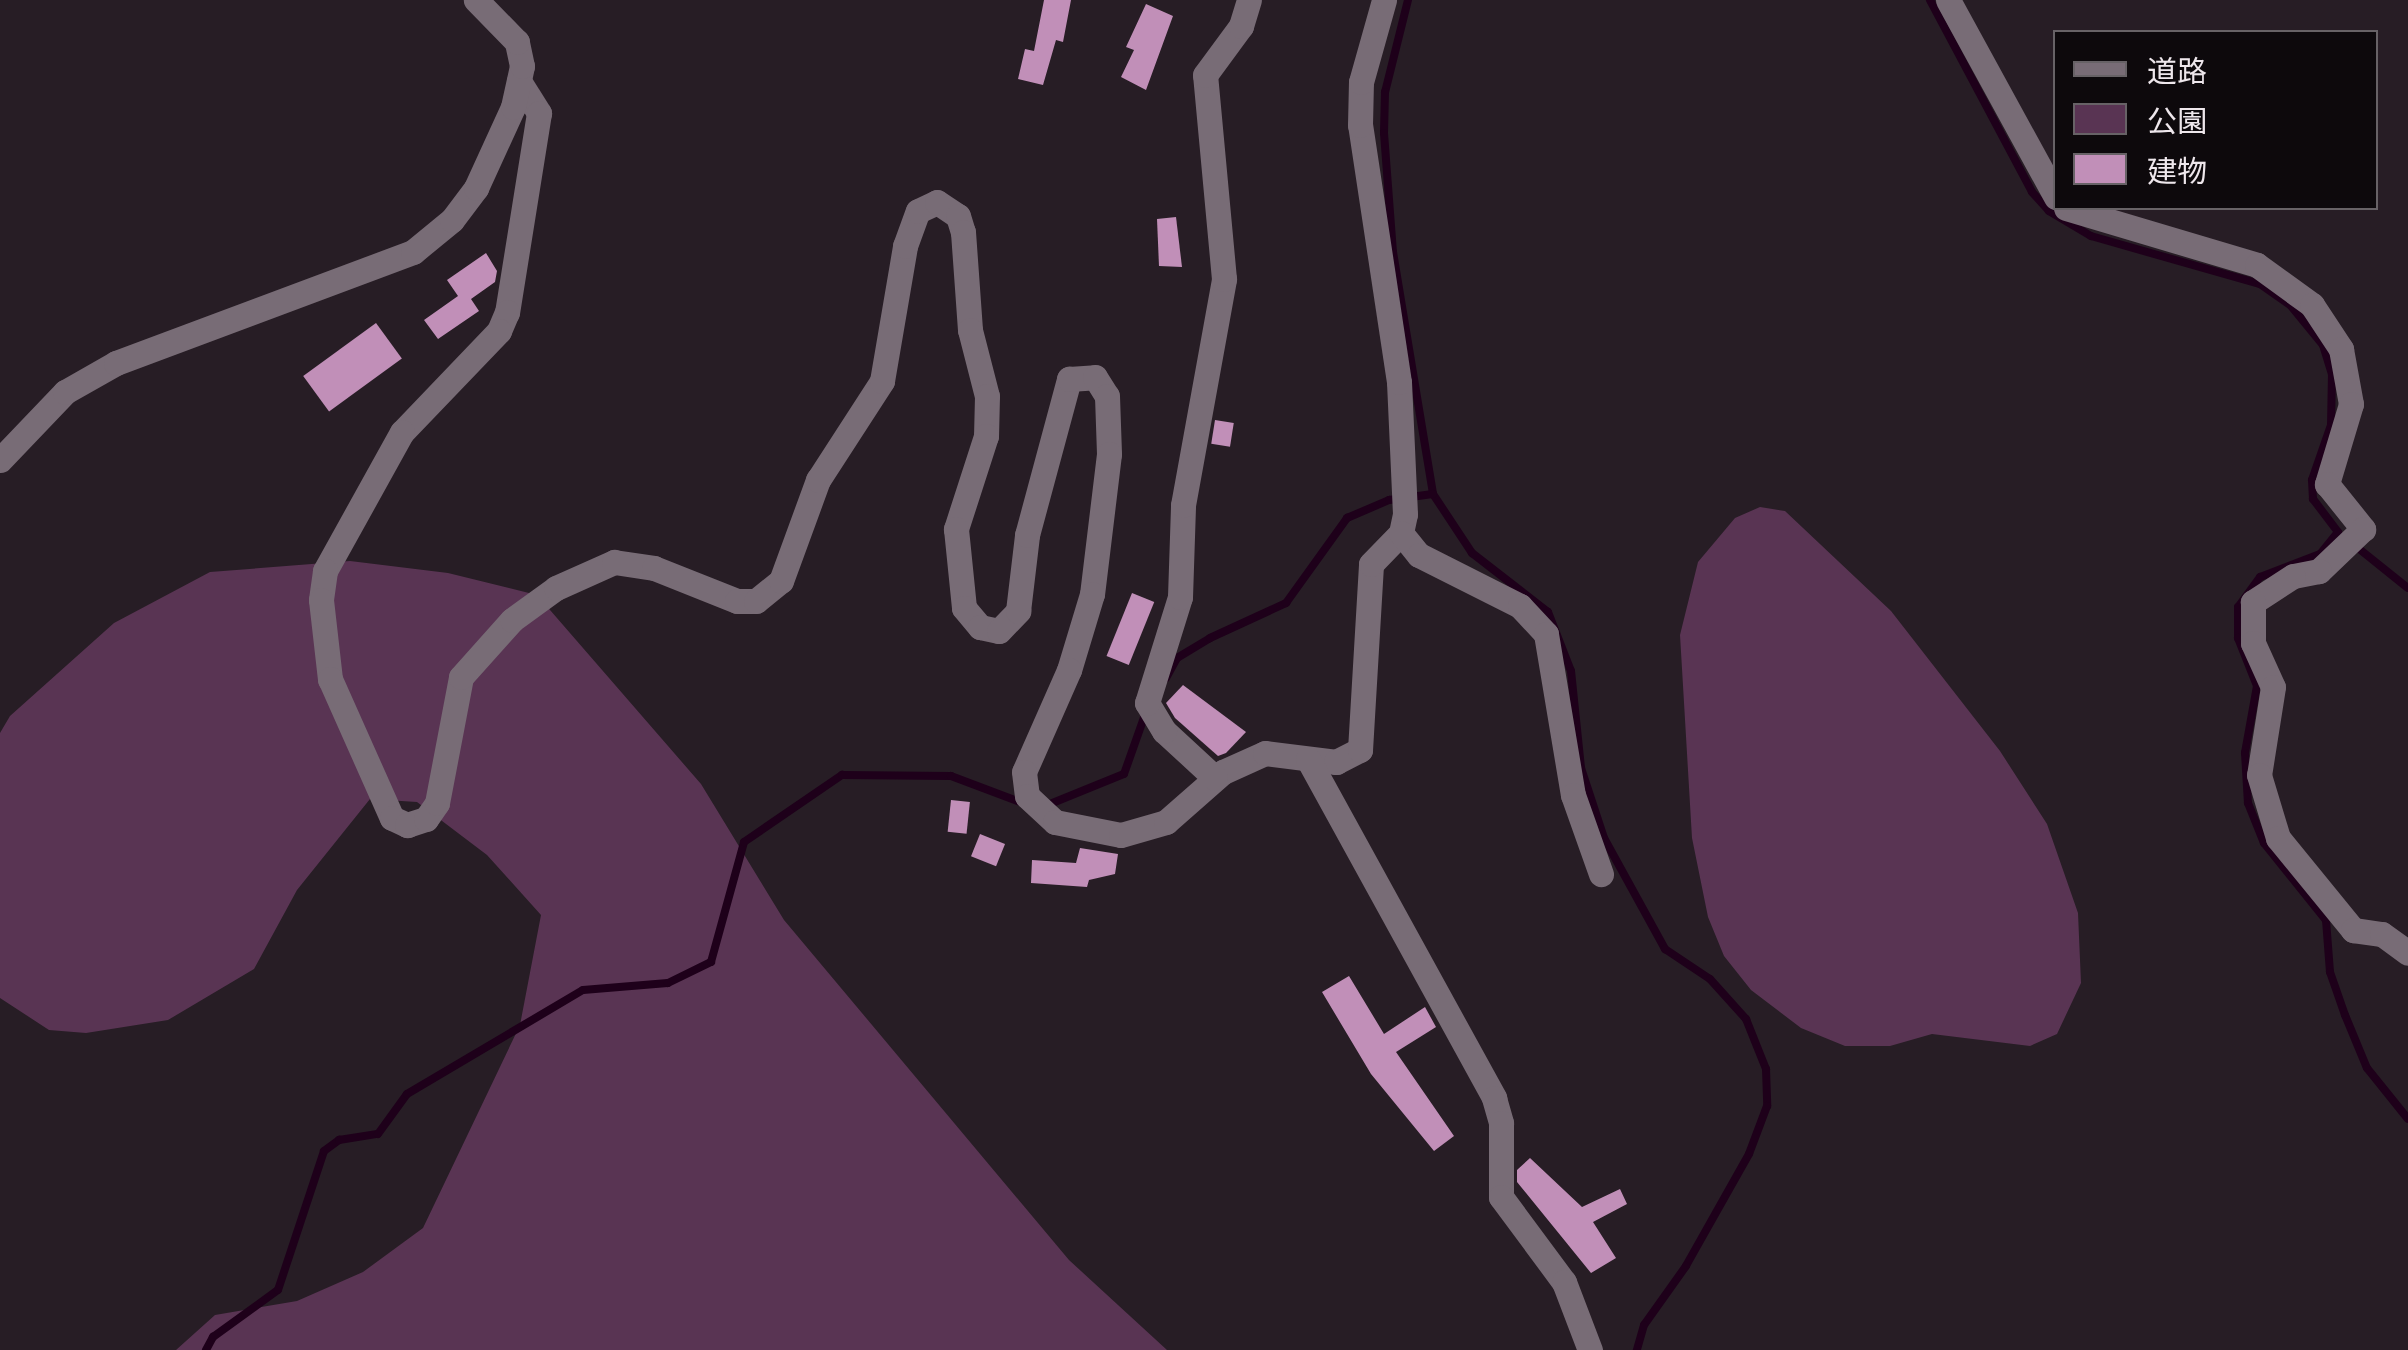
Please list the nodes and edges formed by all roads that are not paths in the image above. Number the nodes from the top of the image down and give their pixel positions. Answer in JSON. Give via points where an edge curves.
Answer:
{"nodes":[{"id":1,"x":476,"y":0,"type":"edge"},
{"id":2,"x":1249,"y":0,"type":"edge"},
{"id":3,"x":1384,"y":0,"type":"edge"},
{"id":4,"x":1948,"y":0,"type":"edge"},
{"id":5,"x":518,"y":81,"type":"junction"},
{"id":6,"x":2053,"y":192,"type":"edge"},
{"id":7,"x":2073,"y":210,"type":"edge"},
{"id":8,"x":0,"y":460,"type":"edge"},
{"id":9,"x":1403,"y":524,"type":"junction"},
{"id":10,"x":1308,"y":759,"type":"junction"},
{"id":11,"x":1215,"y":778,"type":"junction"},
{"id":12,"x":1602,"y":874,"type":"dead end"},
{"id":13,"x":2408,"y":953,"type":"edge"},
{"id":14,"x":1590,"y":1350,"type":"edge"}],
"edges":[{"from":1,"to":5,"type":"street","via":[[517,42]]},
{"from":2,"to":11,"type":"street","via":[[1241,26],[1205,74],[1224,278],[1182,505],[1180,597],[1150,711]]},
{"from":3,"to":9,"type":"street","via":[[1361,82],[1360,125],[1399,382]]},
{"from":4,"to":6,"type":"street"},
{"from":5,"to":8,"type":"street","via":[[476,188],[452,220],[413,252],[116,363],[65,392]]},
{"from":5,"to":11,"type":"street","via":[[539,113],[507,312],[499,331],[402,432],[325,571],[321,600],[330,679],[392,818],[408,825],[426,819],[438,803],[460,677],[512,620],[556,588],[614,562],[654,568],[736,601],[756,600],[781,582],[818,480],[882,381],[904,246],[918,211],[937,202],[949,206],[963,232],[970,330],[987,396],[986,436],[956,529],[964,608],[980,627],[999,631],[1018,612],[1027,535],[1069,380],[1096,377],[1110,408],[1092,594],[1069,670],[1024,772],[1034,803],[1054,822],[1099,836],[1166,822]]},
{"from":7,"to":13,"type":"street","via":[[2240,258],[2287,285],[2330,326],[2350,379],[2351,404],[2327,484],[2363,529],[2319,571],[2293,576],[2253,602],[2254,644],[2273,687],[2258,774],[2278,838],[2353,930],[2382,934]]},
{"from":9,"to":10,"type":"street","via":[[1371,564],[1360,750],[1347,761]]},
{"from":9,"to":12,"type":"street","via":[[1430,561],[1520,606],[1546,634],[1572,795]]},
{"from":10,"to":11,"type":"street","via":[[1265,754]]},
{"from":10,"to":14,"type":"street","via":[[1494,1098],[1501,1123],[1501,1197],[1564,1282]]}]}
